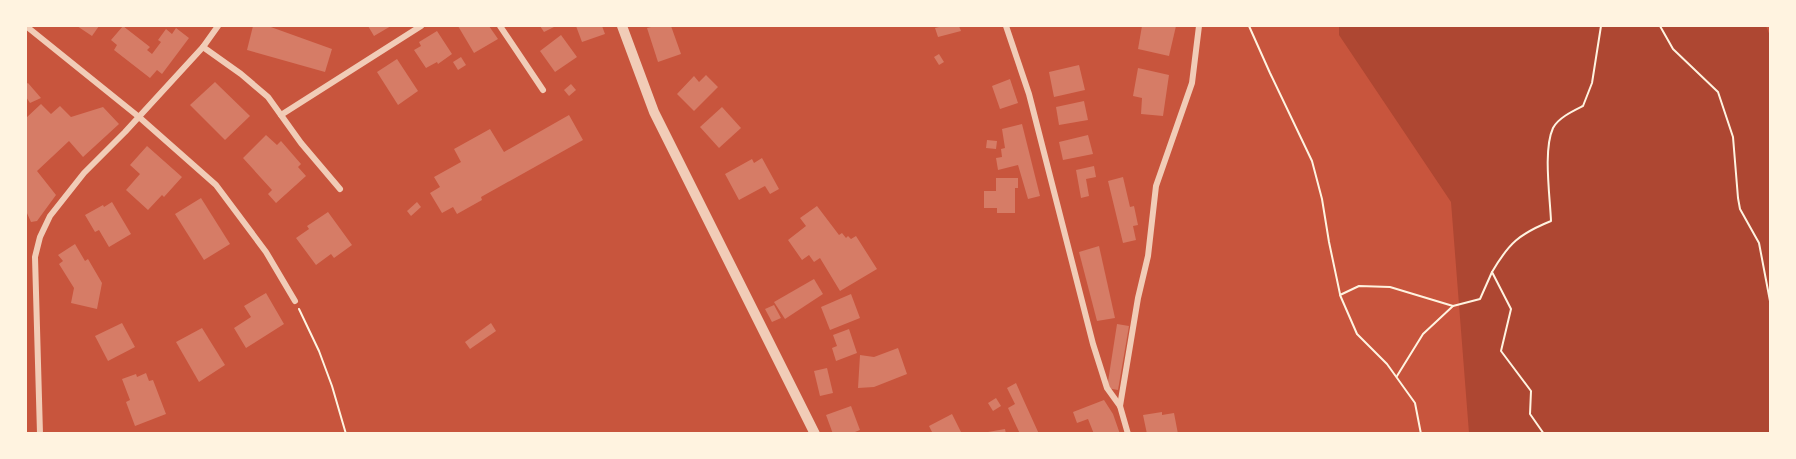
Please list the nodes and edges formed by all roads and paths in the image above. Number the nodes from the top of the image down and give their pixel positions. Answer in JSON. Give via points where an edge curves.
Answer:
{"nodes":[{"id":1,"x":218,"y":26,"type":"edge"},
{"id":2,"x":421,"y":26,"type":"edge"},
{"id":3,"x":500,"y":26,"type":"edge"},
{"id":4,"x":622,"y":26,"type":"edge"},
{"id":5,"x":1006,"y":26,"type":"edge"},
{"id":6,"x":1199,"y":26,"type":"edge"},
{"id":7,"x":1250,"y":26,"type":"edge"},
{"id":8,"x":1601,"y":26,"type":"edge"},
{"id":9,"x":1660,"y":26,"type":"edge"},
{"id":10,"x":26,"y":27,"type":"edge"},
{"id":11,"x":203,"y":47,"type":"junction"},
{"id":12,"x":543,"y":90,"type":"dead end"},
{"id":13,"x":281,"y":115,"type":"junction"},
{"id":14,"x":139,"y":117,"type":"junction"},
{"id":15,"x":340,"y":189,"type":"dead end"},
{"id":16,"x":1492,"y":272,"type":"junction"},
{"id":17,"x":1340,"y":295,"type":"junction"},
{"id":18,"x":295,"y":301,"type":"joint"},
{"id":19,"x":1770,"y":301,"type":"edge"},
{"id":20,"x":1453,"y":306,"type":"junction"},
{"id":21,"x":1396,"y":377,"type":"junction"},
{"id":22,"x":1120,"y":406,"type":"junction"},
{"id":23,"x":40,"y":434,"type":"edge"},
{"id":24,"x":346,"y":434,"type":"edge"},
{"id":25,"x":815,"y":434,"type":"edge"},
{"id":26,"x":1128,"y":434,"type":"edge"},
{"id":27,"x":1421,"y":434,"type":"edge"},
{"id":28,"x":1544,"y":434,"type":"edge"}],
"edges":[{"from":1,"to":11,"type":"street"},
{"from":2,"to":13,"type":"street"},
{"from":3,"to":12,"type":"street"},
{"from":4,"to":25,"type":"street","via":[[654,112]]},
{"from":5,"to":22,"type":"street","via":[[1029,94],[1093,344],[1107,388]]},
{"from":6,"to":22,"type":"street","via":[[1192,83],[1156,186],[1148,256]]},
{"from":7,"to":17,"type":"path","via":[[1312,161]]},
{"from":8,"to":16,"type":"path","via":[[1592,83],[1583,106],[1554,127],[1548,152],[1551,221],[1528,230],[1509,245]]},
{"from":9,"to":19,"type":"path","via":[[1673,49],[1718,92],[1733,137],[1740,209],[1759,243]]},
{"from":10,"to":14,"type":"street"},
{"from":11,"to":13,"type":"street","via":[[268,97]]},
{"from":11,"to":14,"type":"street"},
{"from":13,"to":15,"type":"street"},
{"from":14,"to":18,"type":"street","via":[[216,185],[266,252]]},
{"from":14,"to":23,"type":"street","via":[[84,173],[50,216],[40,237],[35,257]]},
{"from":16,"to":20,"type":"path","via":[[1480,299]]},
{"from":16,"to":28,"type":"path","via":[[1511,309],[1501,351],[1531,391],[1530,414]]},
{"from":17,"to":20,"type":"path","via":[[1359,286],[1390,287]]},
{"from":17,"to":21,"type":"path","via":[[1357,334]]},
{"from":18,"to":24,"type":"path","via":[[319,351]]},
{"from":20,"to":21,"type":"path","via":[[1423,334]]},
{"from":21,"to":27,"type":"path","via":[[1415,403]]},
{"from":22,"to":26,"type":"street"}]}
